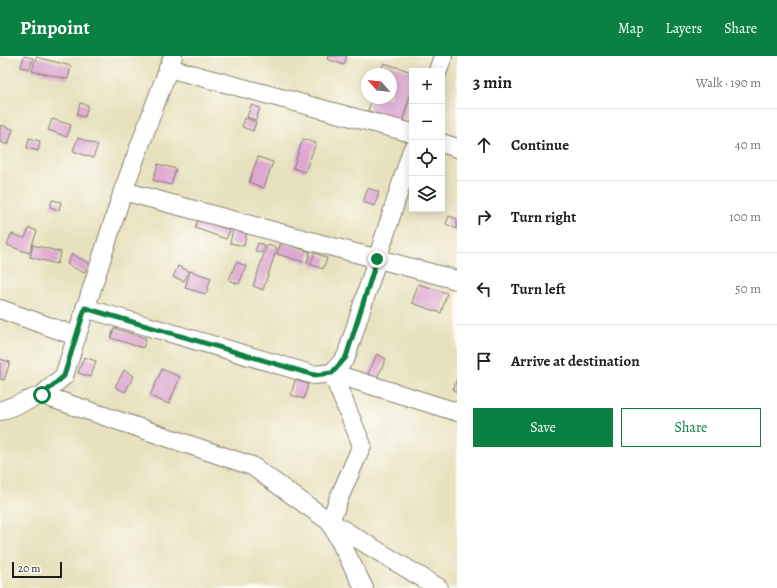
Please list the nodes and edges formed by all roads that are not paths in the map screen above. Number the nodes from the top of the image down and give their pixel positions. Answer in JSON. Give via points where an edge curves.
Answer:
{"nodes":[{"id":1,"x":443,"y":56,"type":"edge"},
{"id":2,"x":171,"y":62,"type":"edge"},
{"id":3,"x":439,"y":68,"type":"edge"},
{"id":4,"x":409,"y":132,"type":"edge"},
{"id":5,"x":445,"y":144,"type":"edge"},
{"id":6,"x":457,"y":148,"type":"edge"},
{"id":7,"x":409,"y":159,"type":"edge"},
{"id":8,"x":123,"y":191,"type":"junction"},
{"id":9,"x":377,"y":259,"type":"junction"},
{"id":10,"x":457,"y":280,"type":"edge"},
{"id":11,"x":85,"y":308,"type":"junction"},
{"id":12,"x":0,"y":309,"type":"edge"},
{"id":13,"x":76,"y":336,"type":"junction"},
{"id":14,"x":332,"y":373,"type":"junction"},
{"id":15,"x":42,"y":395,"type":"junction"},
{"id":16,"x":0,"y":411,"type":"edge"},
{"id":17,"x":457,"y":412,"type":"edge"},
{"id":18,"x":330,"y":522,"type":"junction"},
{"id":19,"x":364,"y":588,"type":"edge"},
{"id":20,"x":439,"y":588,"type":"edge"}],
"edges":[{"from":1,"to":3,"type":"street"},
{"from":2,"to":4,"type":"street"},
{"from":2,"to":8,"type":"street"},
{"from":5,"to":6,"type":"street"},
{"from":7,"to":9,"type":"street"},
{"from":8,"to":9,"type":"street"},
{"from":8,"to":11,"type":"street"},
{"from":9,"to":10,"type":"street"},
{"from":9,"to":14,"type":"street","via":[[346,357]]},
{"from":11,"to":13,"type":"street"},
{"from":11,"to":14,"type":"street","via":[[314,375]]},
{"from":12,"to":13,"type":"street"},
{"from":13,"to":15,"type":"street","via":[[64,376]]},
{"from":14,"to":17,"type":"street"},
{"from":14,"to":18,"type":"street","via":[[362,445]]},
{"from":15,"to":16,"type":"street"},
{"from":15,"to":18,"type":"street","via":[[252,466]]},
{"from":18,"to":19,"type":"street"},
{"from":18,"to":20,"type":"street"}]}
